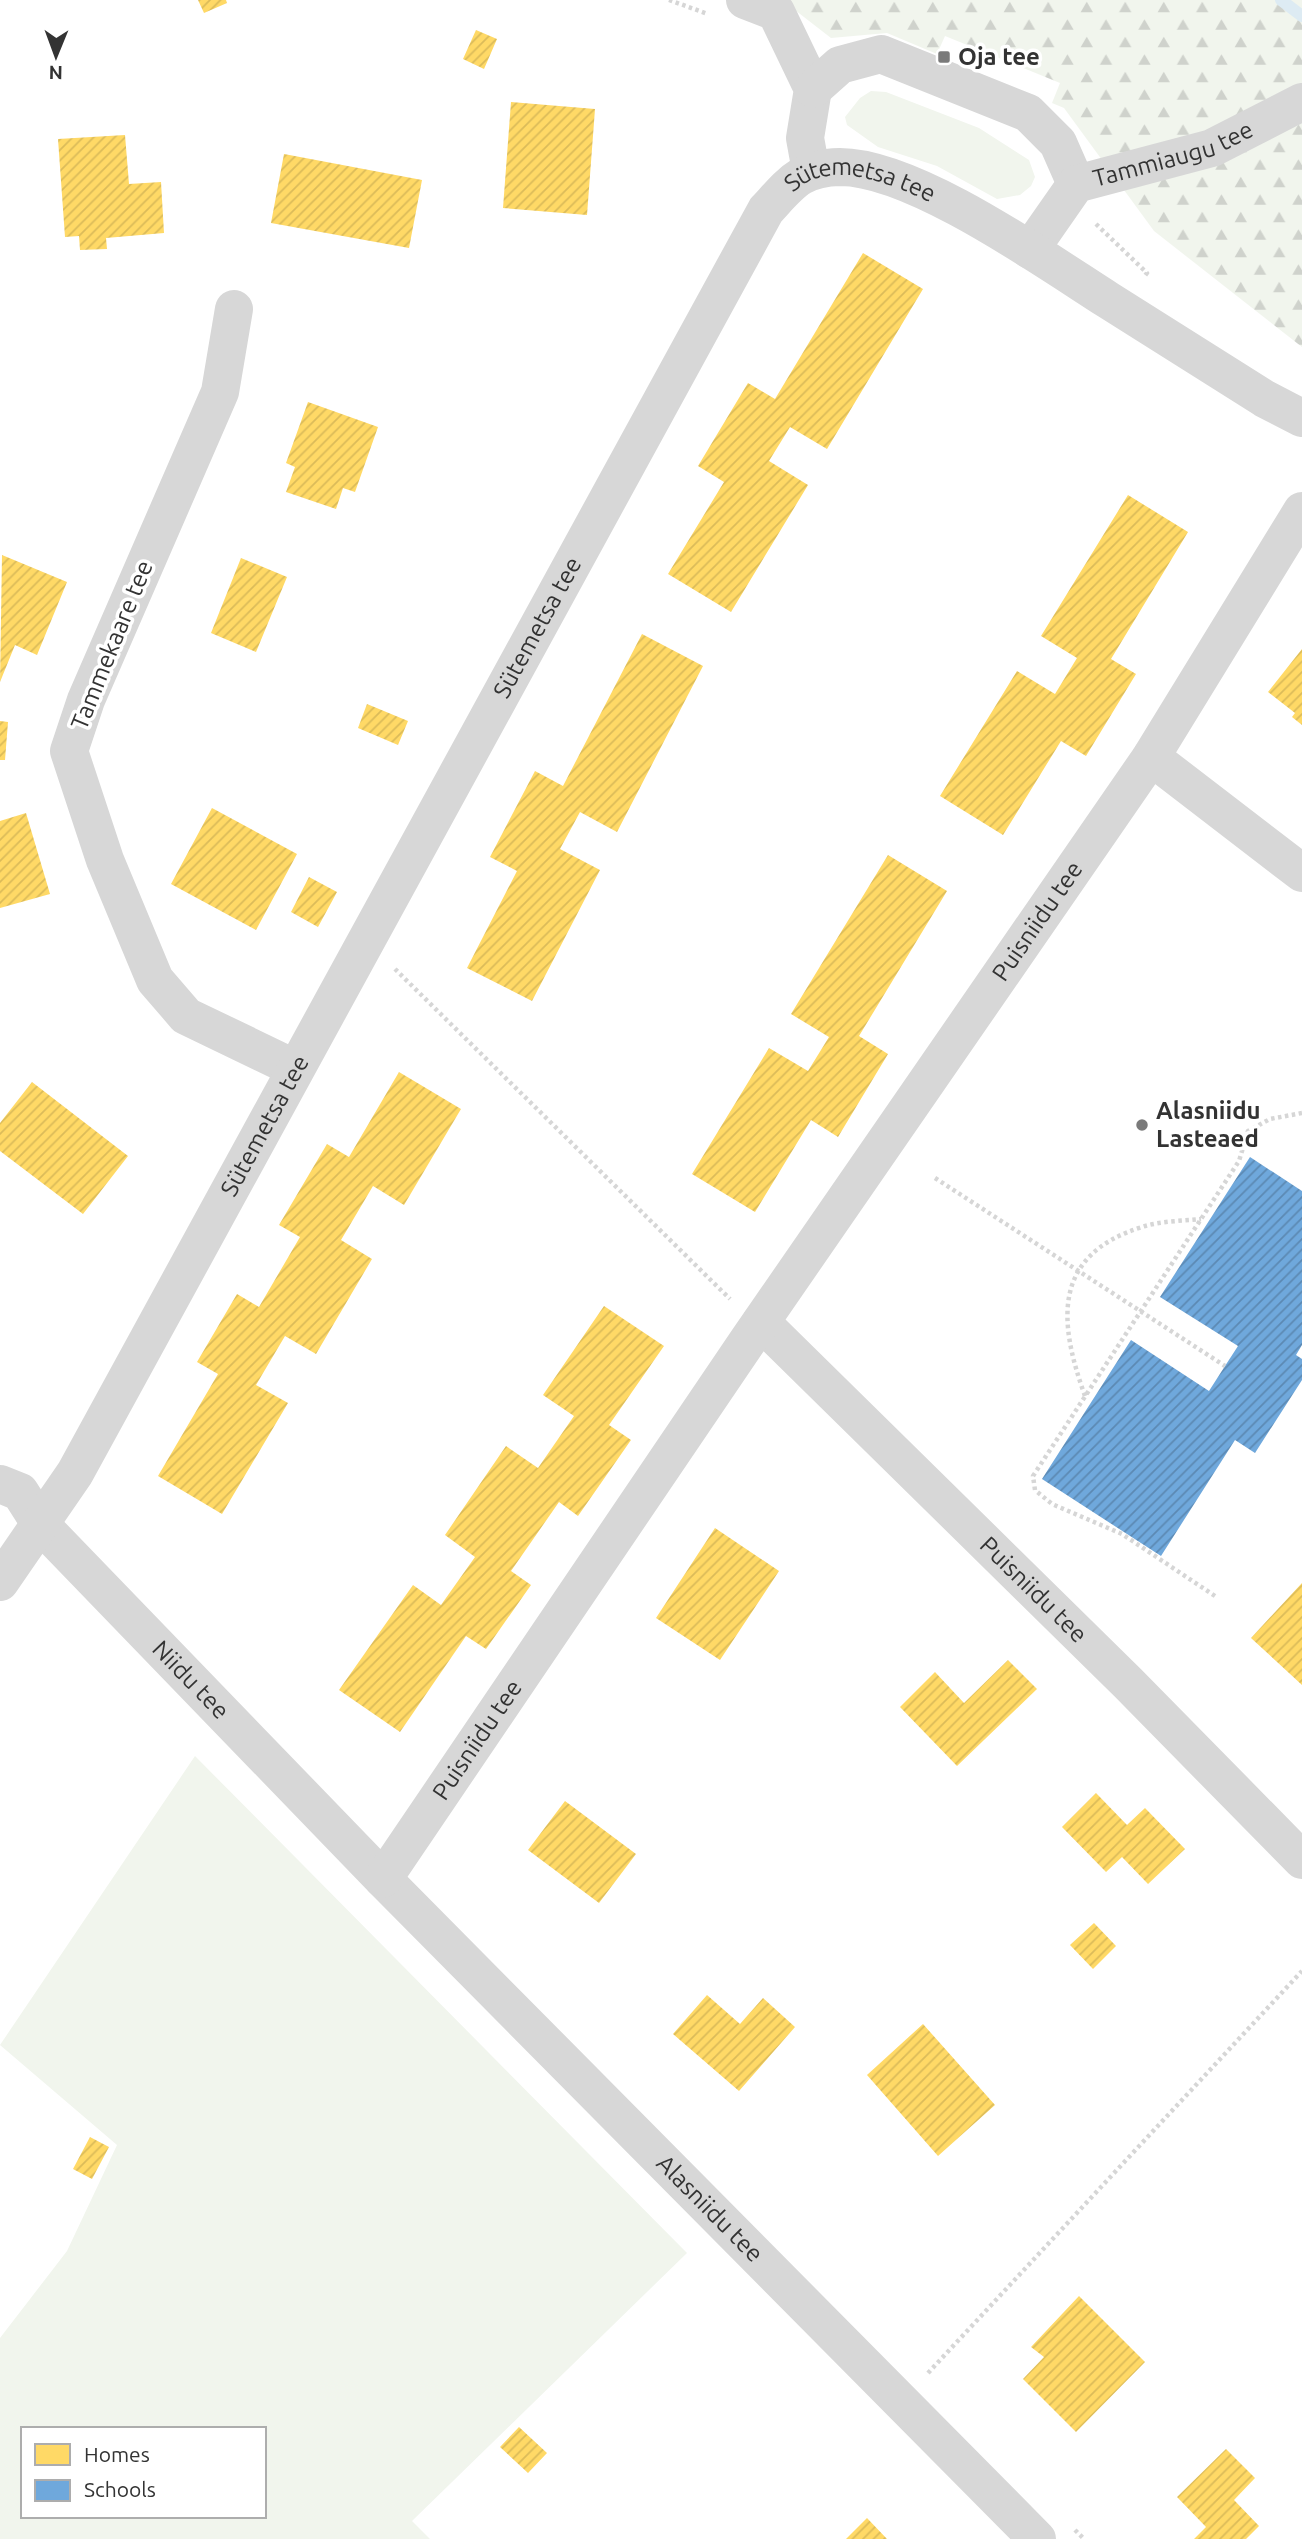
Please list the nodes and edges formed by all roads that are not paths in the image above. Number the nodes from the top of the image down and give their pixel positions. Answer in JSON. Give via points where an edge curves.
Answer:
{"nodes":[{"id":1,"x":745,"y":0,"type":"edge"},
{"id":2,"x":813,"y":89,"type":"junction"},
{"id":3,"x":1302,"y":102,"type":"edge"},
{"id":4,"x":811,"y":171,"type":"junction"},
{"id":5,"x":1076,"y":184,"type":"junction"},
{"id":6,"x":1030,"y":250,"type":"junction"},
{"id":7,"x":234,"y":309,"type":"dead end"},
{"id":8,"x":1302,"y":418,"type":"edge"},
{"id":9,"x":1302,"y":511,"type":"edge"},
{"id":10,"x":1151,"y":757,"type":"junction"},
{"id":11,"x":1302,"y":873,"type":"edge"},
{"id":12,"x":294,"y":1068,"type":"junction"},
{"id":13,"x":761,"y":1322,"type":"junction"},
{"id":14,"x":0,"y":1483,"type":"edge"},
{"id":15,"x":41,"y":1525,"type":"junction"},
{"id":16,"x":0,"y":1582,"type":"edge"},
{"id":17,"x":1302,"y":1860,"type":"edge"},
{"id":18,"x":383,"y":1879,"type":"junction"},
{"id":19,"x":1037,"y":2539,"type":"edge"}],
"edges":[{"from":1,"to":2,"type":"street","via":[[775,12]]},
{"from":2,"to":4,"type":"street","via":[[805,138]]},
{"from":2,"to":5,"type":"street","via":[[840,65],[881,54],[1028,113],[1058,143]]},
{"from":3,"to":5,"type":"street","name":"Tammiaugu tee","via":[[1212,148]]},
{"from":4,"to":6,"type":"street","name":"Sütemetsa tee","via":[[841,167],[927,191]]},
{"from":4,"to":12,"type":"street","name":"Sütemetsa tee","via":[[798,176],[766,210]]},
{"from":5,"to":6,"type":"street","name":"Tammiaugu tee"},
{"from":6,"to":8,"type":"street","name":"Sütemetsa tee"},
{"from":7,"to":12,"type":"street","name":"Tammekaare tee","via":[[220,392],[86,700],[69,751],[105,860],[155,980],[186,1016]]},
{"from":9,"to":10,"type":"street","name":"Puisniidu tee"},
{"from":10,"to":11,"type":"street"},
{"from":10,"to":13,"type":"street","name":"Puisniidu tee"},
{"from":12,"to":15,"type":"street","name":"Sütemetsa tee","via":[[75,1473]]},
{"from":13,"to":17,"type":"street","name":"Puisniidu tee"},
{"from":13,"to":18,"type":"street","name":"Puisniidu tee"},
{"from":14,"to":15,"type":"street","name":"Niidu tee","via":[[20,1492]]},
{"from":15,"to":16,"type":"street","name":"Sütemetsa tee"},
{"from":15,"to":18,"type":"street","name":"Niidu tee"},
{"from":18,"to":19,"type":"street","name":"Alasniidu tee"}]}
